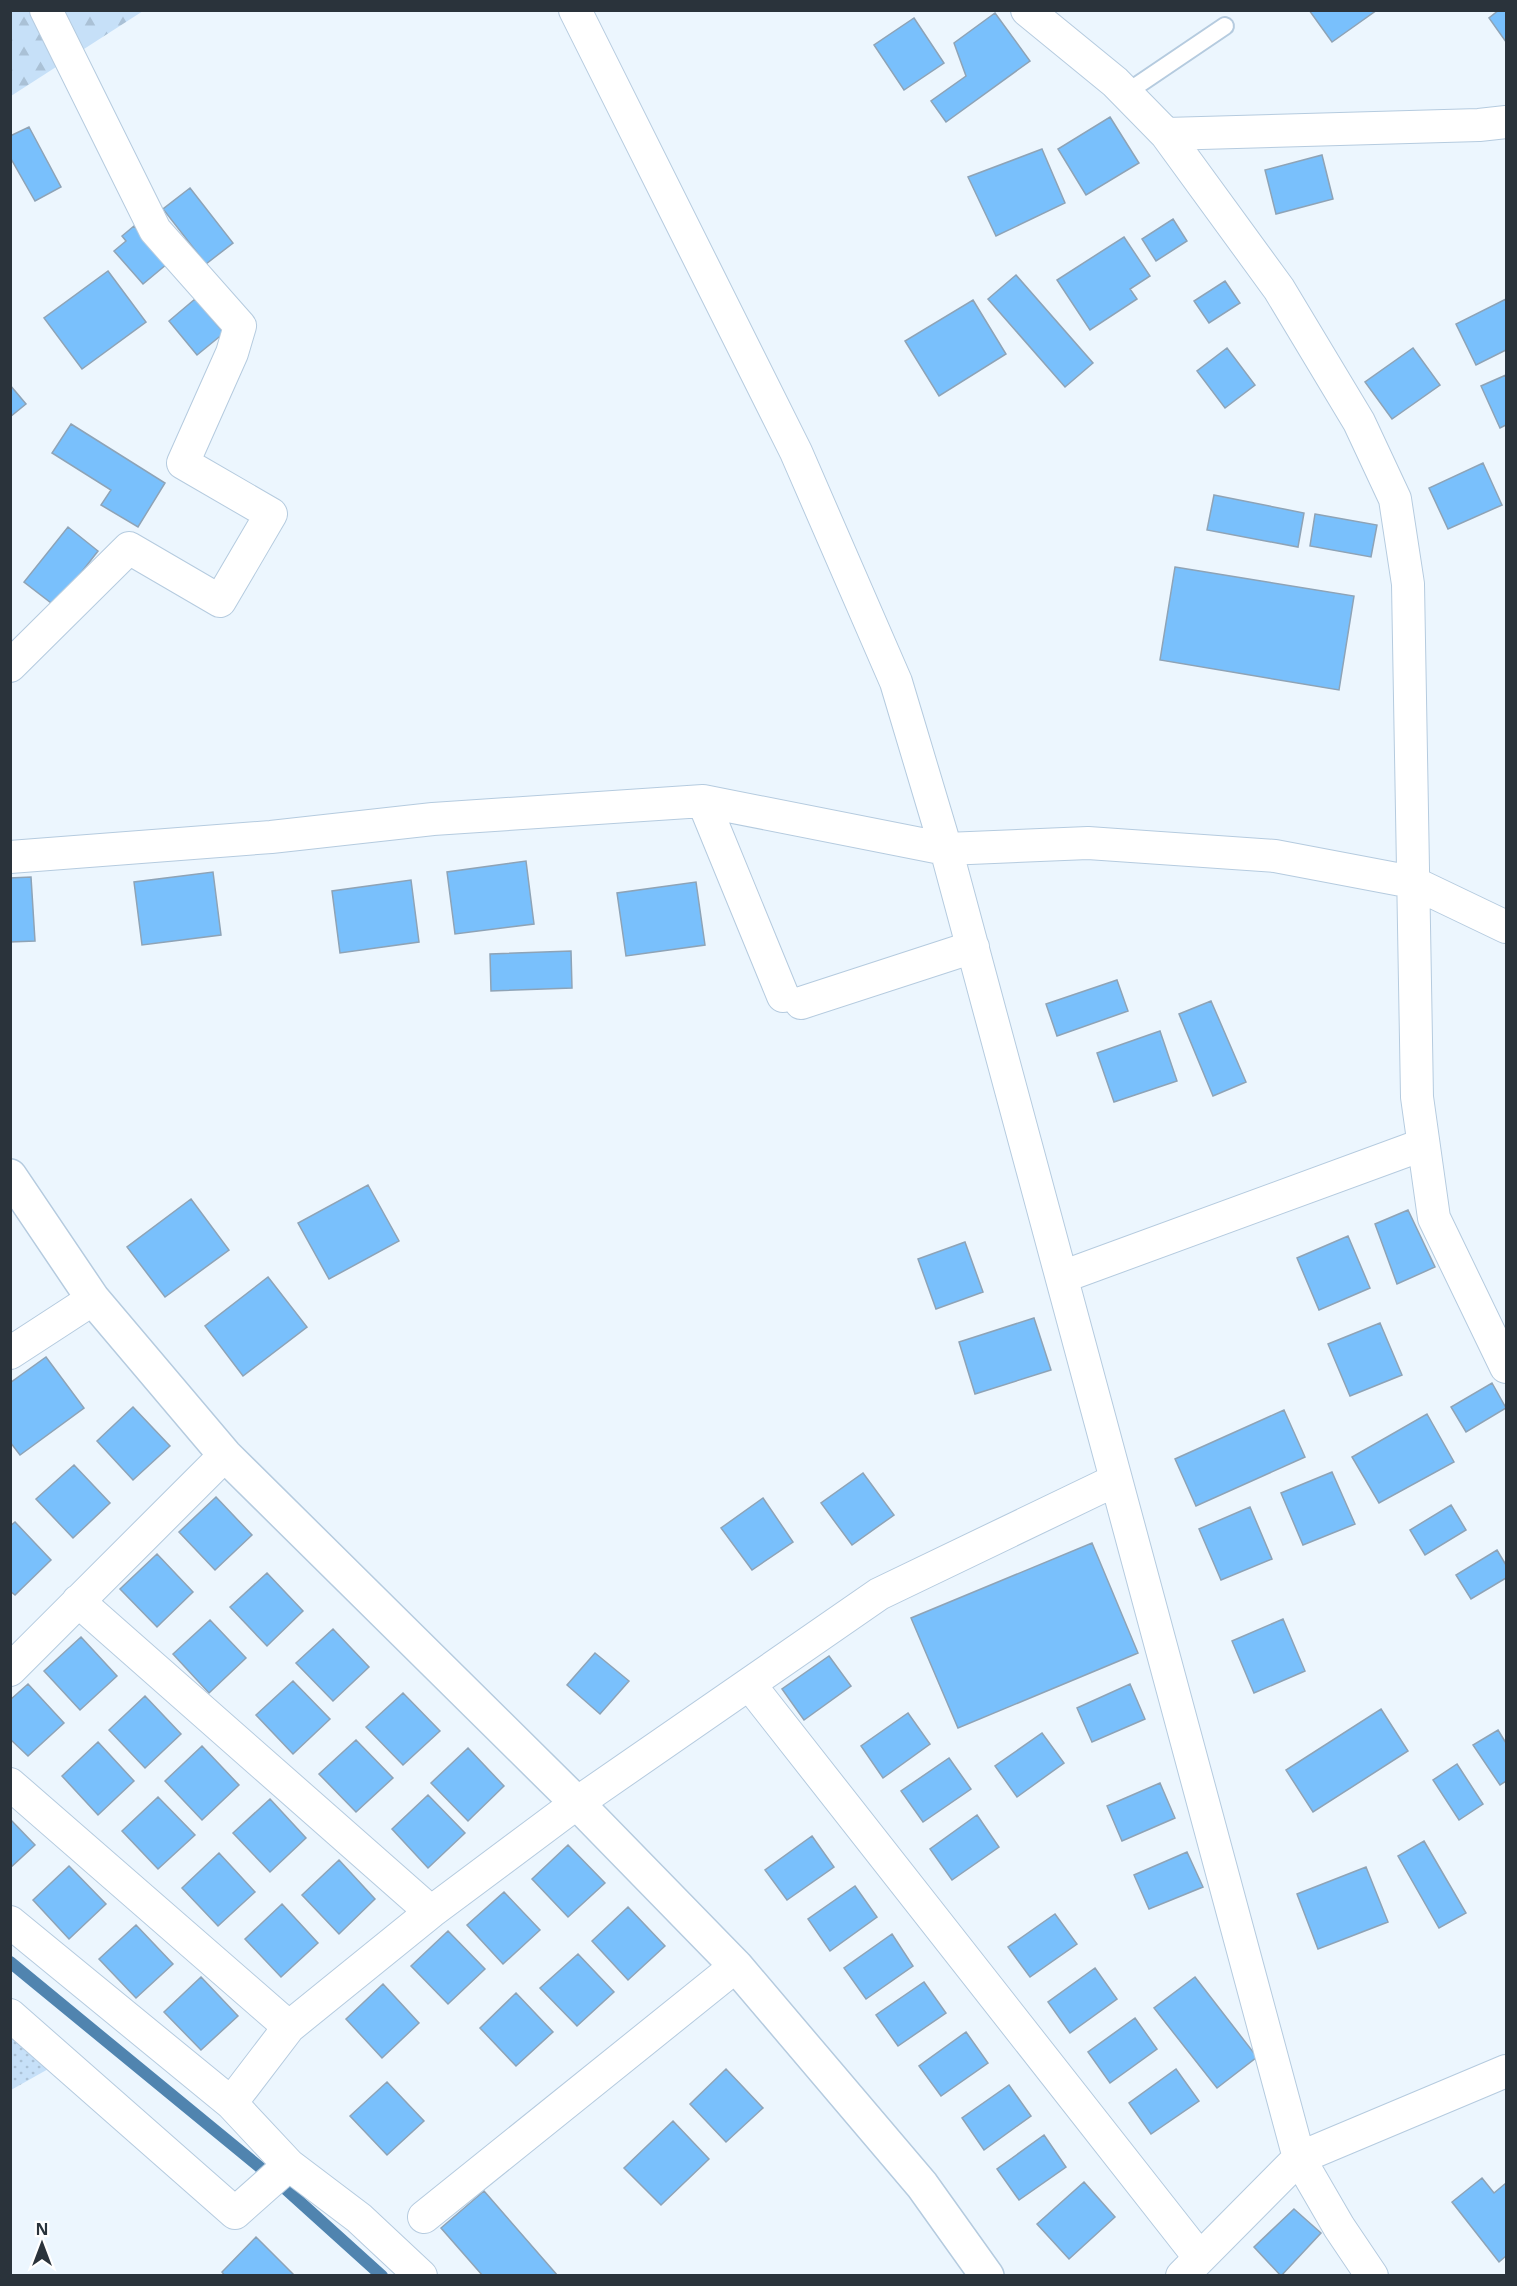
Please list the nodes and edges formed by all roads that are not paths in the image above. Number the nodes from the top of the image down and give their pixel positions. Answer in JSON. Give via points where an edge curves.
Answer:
{"nodes":[{"id":1,"x":46,"y":10,"type":"edge"},
{"id":2,"x":574,"y":10,"type":"edge"},
{"id":3,"x":1027,"y":10,"type":"edge"},
{"id":4,"x":1225,"y":26,"type":"dead end"},
{"id":5,"x":1126,"y":93,"type":"junction"},
{"id":6,"x":1506,"y":122,"type":"edge"},
{"id":7,"x":1166,"y":134,"type":"junction"},
{"id":8,"x":10,"y":666,"type":"edge"},
{"id":9,"x":703,"y":801,"type":"junction"},
{"id":10,"x":946,"y":849,"type":"junction"},
{"id":11,"x":10,"y":857,"type":"edge"},
{"id":12,"x":1412,"y":882,"type":"junction"},
{"id":13,"x":1506,"y":927,"type":"edge"},
{"id":14,"x":973,"y":947,"type":"junction"},
{"id":15,"x":1422,"y":1145,"type":"junction"},
{"id":16,"x":10,"y":1176,"type":"edge"},
{"id":17,"x":1062,"y":1277,"type":"junction"},
{"id":18,"x":93,"y":1299,"type":"junction"},
{"id":19,"x":10,"y":1353,"type":"edge"},
{"id":20,"x":1506,"y":1367,"type":"edge"},
{"id":21,"x":225,"y":1455,"type":"junction"},
{"id":22,"x":1116,"y":1480,"type":"junction"},
{"id":23,"x":78,"y":1601,"type":"junction"},
{"id":24,"x":10,"y":1670,"type":"edge"},
{"id":25,"x":750,"y":1685,"type":"junction"},
{"id":26,"x":10,"y":1784,"type":"edge"},
{"id":27,"x":577,"y":1803,"type":"junction"},
{"id":28,"x":432,"y":1912,"type":"junction"},
{"id":29,"x":10,"y":1922,"type":"edge"},
{"id":30,"x":736,"y":1966,"type":"junction"},
{"id":31,"x":10,"y":2015,"type":"edge"},
{"id":32,"x":290,"y":2027,"type":"junction"},
{"id":33,"x":1506,"y":2071,"type":"edge"},
{"id":34,"x":231,"y":2103,"type":"junction"},
{"id":35,"x":1299,"y":2158,"type":"junction"},
{"id":36,"x":288,"y":2166,"type":"junction"},
{"id":37,"x":424,"y":2217,"type":"dead end"},
{"id":38,"x":1191,"y":2267,"type":"edge"},
{"id":39,"x":421,"y":2276,"type":"edge"},
{"id":40,"x":987,"y":2276,"type":"edge"},
{"id":41,"x":1372,"y":2276,"type":"edge"}],
"edges":[{"from":1,"to":8,"type":"street","via":[[155,230],[240,326],[183,463],[271,514],[220,601],[129,548]]},
{"from":2,"to":10,"type":"street","via":[[796,452],[896,682]]},
{"from":3,"to":5,"type":"street"},
{"from":4,"to":5,"type":"lane"},
{"from":5,"to":7,"type":"street"},
{"from":6,"to":7,"type":"street"},
{"from":7,"to":12,"type":"street","via":[[1279,289],[1359,422],[1395,499],[1408,584]]},
{"from":9,"to":10,"type":"street"},
{"from":9,"to":11,"type":"street","via":[[433,819],[271,837]]},
{"from":9,"to":14,"type":"street","via":[[792,999]]},
{"from":10,"to":12,"type":"street","via":[[1088,843],[1275,856]]},
{"from":10,"to":14,"type":"street"},
{"from":12,"to":13,"type":"street"},
{"from":12,"to":15,"type":"street","via":[[1417,1096]]},
{"from":14,"to":17,"type":"street"},
{"from":15,"to":17,"type":"street"},
{"from":15,"to":20,"type":"street","via":[[1434,1218]]},
{"from":16,"to":18,"type":"street"},
{"from":17,"to":22,"type":"street"},
{"from":18,"to":19,"type":"street"},
{"from":18,"to":21,"type":"street"},
{"from":21,"to":23,"type":"street"},
{"from":21,"to":27,"type":"street"},
{"from":22,"to":25,"type":"street","via":[[879,1594]]},
{"from":22,"to":35,"type":"street"},
{"from":23,"to":24,"type":"street"},
{"from":23,"to":28,"type":"street"},
{"from":25,"to":27,"type":"street"},
{"from":25,"to":38,"type":"street"},
{"from":26,"to":32,"type":"street"},
{"from":27,"to":28,"type":"street"},
{"from":27,"to":30,"type":"street"},
{"from":28,"to":32,"type":"street"},
{"from":29,"to":34,"type":"street"},
{"from":30,"to":37,"type":"street"},
{"from":30,"to":40,"type":"street","via":[[922,2185]]},
{"from":31,"to":36,"type":"street","via":[[235,2213]]},
{"from":32,"to":34,"type":"street"},
{"from":33,"to":35,"type":"street"},
{"from":34,"to":36,"type":"street"},
{"from":35,"to":38,"type":"street"},
{"from":35,"to":41,"type":"street"},
{"from":36,"to":39,"type":"street","via":[[359,2218]]}]}
